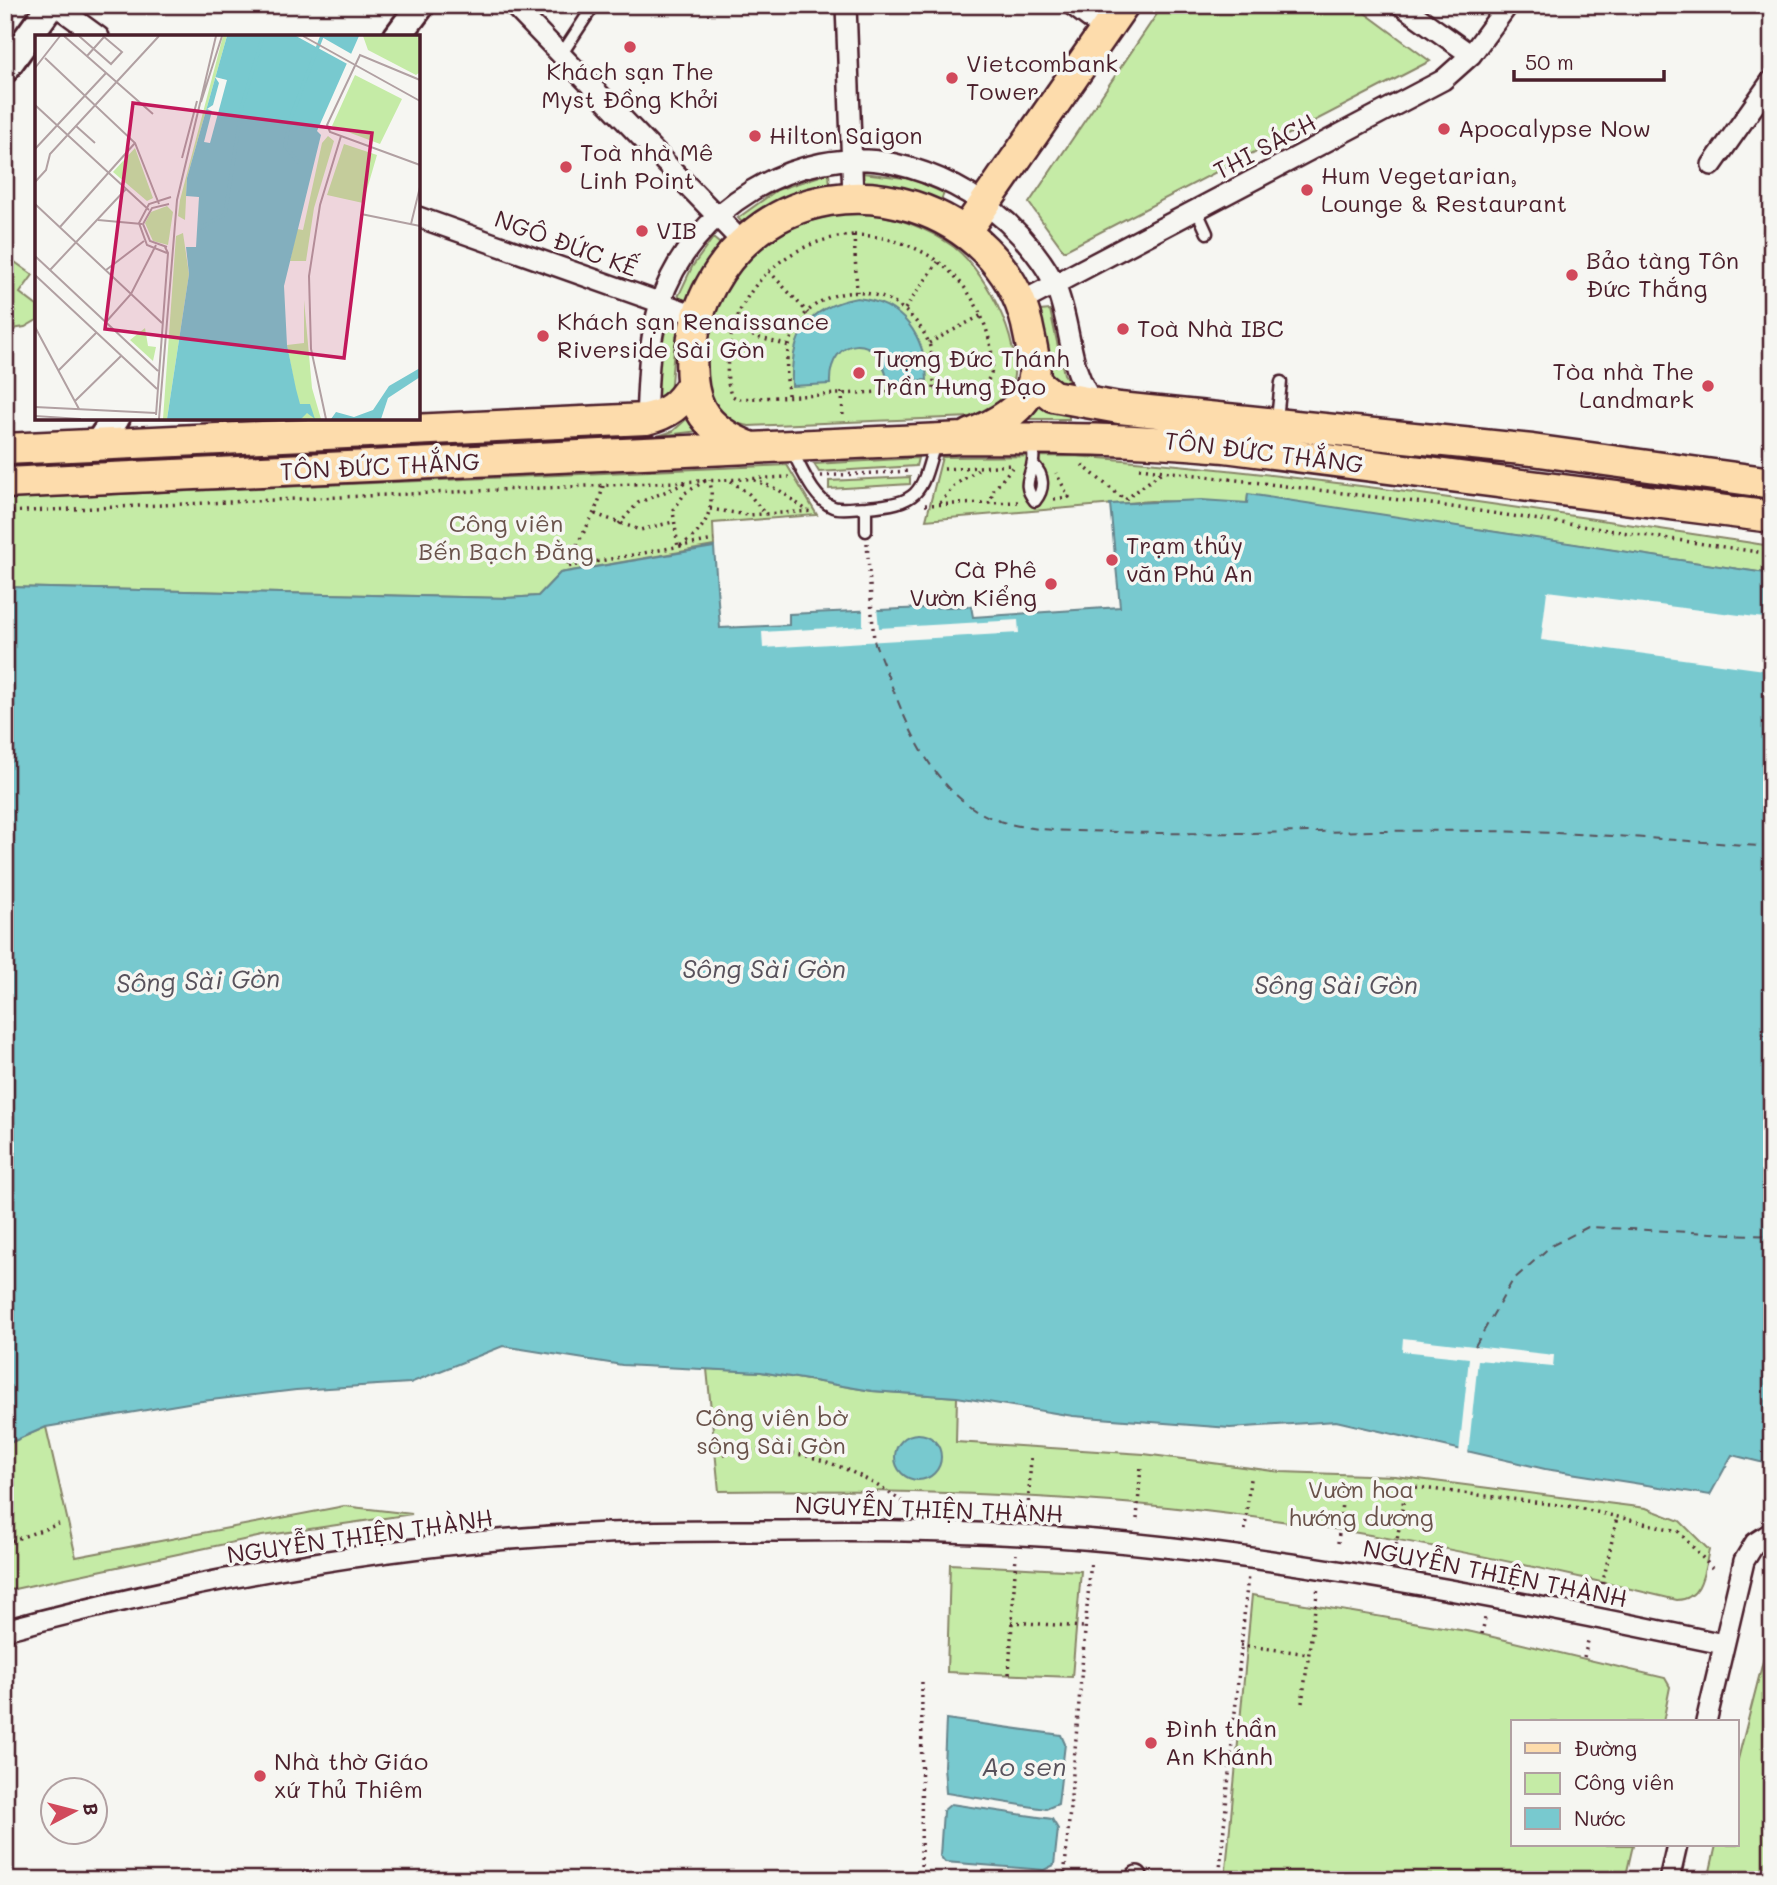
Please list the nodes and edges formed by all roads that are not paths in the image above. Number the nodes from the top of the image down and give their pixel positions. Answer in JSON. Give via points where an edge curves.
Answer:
{"nodes":[{"id":1,"x":53,"y":5,"type":"edge"},
{"id":2,"x":421,"y":5,"type":"edge"},
{"id":3,"x":513,"y":5,"type":"edge"},
{"id":4,"x":594,"y":5,"type":"edge"},
{"id":5,"x":846,"y":5,"type":"edge"},
{"id":6,"x":1072,"y":5,"type":"edge"},
{"id":7,"x":1123,"y":5,"type":"edge"},
{"id":8,"x":1401,"y":5,"type":"edge"},
{"id":9,"x":1508,"y":5,"type":"edge"},
{"id":10,"x":401,"y":23,"type":"edge"},
{"id":11,"x":1105,"y":30,"type":"junction"},
{"id":12,"x":96,"y":35,"type":"edge"},
{"id":13,"x":561,"y":55,"type":"junction"},
{"id":14,"x":1471,"y":55,"type":"junction"},
{"id":15,"x":5,"y":69,"type":"edge"},
{"id":16,"x":1772,"y":80,"type":"edge"},
{"id":17,"x":852,"y":161,"type":"junction"},
{"id":18,"x":1712,"y":165,"type":"dead end"},
{"id":19,"x":853,"y":197,"type":"junction"},
{"id":20,"x":985,"y":204,"type":"junction"},
{"id":21,"x":1197,"y":211,"type":"junction"},
{"id":22,"x":716,"y":216,"type":"junction"},
{"id":23,"x":420,"y":218,"type":"edge"},
{"id":24,"x":965,"y":233,"type":"junction"},
{"id":25,"x":1208,"y":233,"type":"dead end"},
{"id":26,"x":743,"y":243,"type":"junction"},
{"id":27,"x":1055,"y":285,"type":"junction"},
{"id":28,"x":1021,"y":302,"type":"junction"},
{"id":29,"x":660,"y":303,"type":"junction"},
{"id":30,"x":698,"y":316,"type":"junction"},
{"id":31,"x":1034,"y":381,"type":"junction"},
{"id":32,"x":1281,"y":382,"type":"dead end"},
{"id":33,"x":691,"y":387,"type":"junction"},
{"id":34,"x":1095,"y":405,"type":"junction"},
{"id":35,"x":646,"y":419,"type":"junction"},
{"id":36,"x":115,"y":420,"type":"edge"},
{"id":37,"x":950,"y":439,"type":"junction"},
{"id":38,"x":1275,"y":439,"type":"junction"},
{"id":39,"x":97,"y":445,"type":"junction"},
{"id":40,"x":789,"y":448,"type":"junction"},
{"id":41,"x":5,"y":449,"type":"edge"},
{"id":42,"x":754,"y":449,"type":"junction"},
{"id":43,"x":1033,"y":451,"type":"junction"},
{"id":44,"x":5,"y":483,"type":"edge"},
{"id":45,"x":1772,"y":483,"type":"edge"},
{"id":46,"x":1035,"y":501,"type":"road end"},
{"id":47,"x":866,"y":506,"type":"junction"},
{"id":48,"x":1772,"y":517,"type":"edge"},
{"id":49,"x":866,"y":531,"type":"road end"},
{"id":50,"x":1772,"y":1532,"type":"edge"},
{"id":51,"x":5,"y":1630,"type":"edge"},
{"id":52,"x":1723,"y":1644,"type":"junction"},
{"id":53,"x":1706,"y":1720,"type":"edge"},
{"id":54,"x":1677,"y":1846,"type":"edge"},
{"id":55,"x":1669,"y":1880,"type":"edge"}],
"edges":[{"from":1,"to":12,"type":"street"},
{"from":1,"to":15,"type":"street"},
{"from":2,"to":10,"type":"street"},
{"from":3,"to":13,"type":"street"},
{"from":4,"to":13,"type":"lane"},
{"from":5,"to":17,"type":"street"},
{"from":6,"to":11,"type":"street"},
{"from":7,"to":11,"type":"main road"},
{"from":8,"to":14,"type":"street"},
{"from":9,"to":14,"type":"street","name":"THI SÁCH"},
{"from":11,"to":20,"type":"main road"},
{"from":13,"to":22,"type":"street"},
{"from":14,"to":21,"type":"street","name":"THI SÁCH","via":[[1443,80]]},
{"from":16,"to":18,"type":"street"},
{"from":17,"to":19,"type":"street"},
{"from":17,"to":20,"type":"street","via":[[895,164],[933,176]]},
{"from":17,"to":22,"type":"street","via":[[789,173],[739,197]]},
{"from":19,"to":24,"type":"main road","via":[[912,205]]},
{"from":19,"to":26,"type":"main road","via":[[801,207],[761,227]]},
{"from":20,"to":24,"type":"main road"},
{"from":20,"to":27,"type":"street","via":[[1023,238]]},
{"from":21,"to":25,"type":"lane"},
{"from":21,"to":27,"type":"street","name":"THI SÁCH"},
{"from":22,"to":26,"type":"street"},
{"from":22,"to":29,"type":"street","via":[[690,246]]},
{"from":23,"to":29,"type":"street","name":"NGÔ ÐỨC KẾ"},
{"from":24,"to":28,"type":"main road","via":[[1006,273]]},
{"from":26,"to":30,"type":"main road","via":[[708,290]]},
{"from":27,"to":28,"type":"street","name":"THI SÁCH"},
{"from":27,"to":34,"type":"street","via":[[1076,374]]},
{"from":28,"to":31,"type":"main road"},
{"from":29,"to":30,"type":"street","name":"NGÔ ÐỨC KẾ"},
{"from":29,"to":35,"type":"street","via":[[651,348]]},
{"from":30,"to":33,"type":"main road","via":[[692,340]]},
{"from":31,"to":34,"type":"main road","name":"TÔN ĐỨC THẮNG","via":[[1053,396]]},
{"from":31,"to":37,"type":"main road","via":[[1009,415]]},
{"from":32,"to":38,"type":"lane"},
{"from":33,"to":35,"type":"main road","name":"TÔN ÐỨC THẮNG","via":[[680,403],[663,415]]},
{"from":33,"to":42,"type":"main road","via":[[697,407],[714,428]]},
{"from":34,"to":38,"type":"main road","name":"TÔN ĐỨC THẮNG"},
{"from":35,"to":39,"type":"main road","name":"TÔN ÐỨC THẮNG"},
{"from":36,"to":39,"type":"street"},
{"from":37,"to":40,"type":"main road","name":"TÔN ĐỨC THẮNG"},
{"from":37,"to":43,"type":"main road","name":"TÔN ĐỨC THẮNG"},
{"from":37,"to":47,"type":"lane","via":[[928,470],[922,488],[901,504]]},
{"from":38,"to":43,"type":"main road","name":"TÔN ĐỨC THẮNG","via":[[1153,440]]},
{"from":38,"to":45,"type":"main road","name":"TÔN ĐỨC THẮNG","via":[[1532,450]]},
{"from":38,"to":48,"type":"main road","name":"TÔN ĐỨC THẮNG"},
{"from":39,"to":41,"type":"main road","name":"TÔN ÐỨC THẮNG"},
{"from":40,"to":42,"type":"main road","name":"TÔN ĐỨC THẮNG"},
{"from":40,"to":47,"type":"lane","via":[[817,495],[834,508]]},
{"from":42,"to":44,"type":"main road","name":"TÔN ÐỨC THẮNG"},
{"from":43,"to":46,"type":"lane","via":[[1026,479]]},
{"from":47,"to":49,"type":"lane"},
{"from":50,"to":52,"type":"street","via":[[1755,1543],[1744,1561]]},
{"from":51,"to":52,"type":"street","name":"NGUYỄN THIỆN THÀNH","via":[[147,1596],[321,1564],[456,1546],[606,1533],[943,1532],[1055,1537],[1250,1559],[1457,1590]]},
{"from":52,"to":53,"type":"street"},
{"from":54,"to":55,"type":"street"}]}
